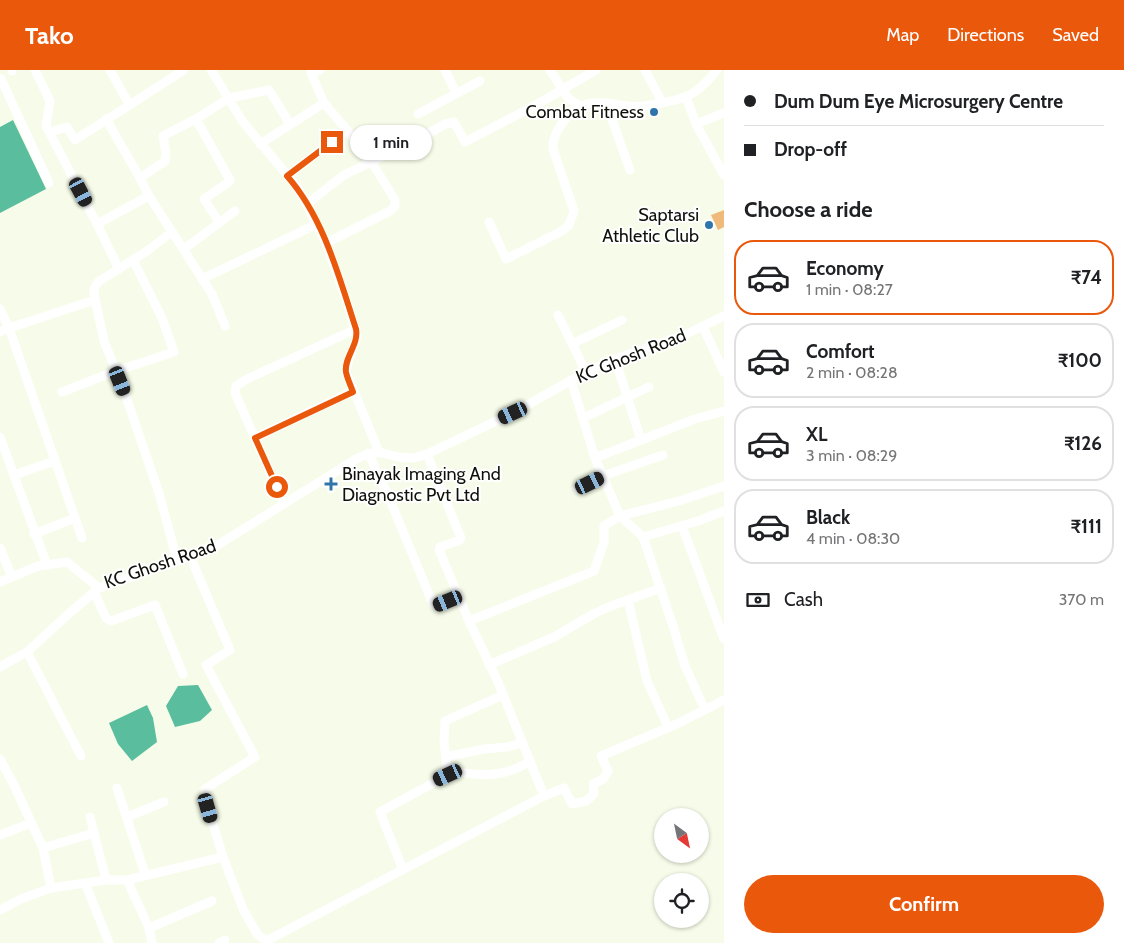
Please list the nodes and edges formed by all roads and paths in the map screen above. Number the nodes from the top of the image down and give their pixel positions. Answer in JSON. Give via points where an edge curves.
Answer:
{"nodes":[{"id":1,"x":35,"y":70,"type":"edge"},
{"id":2,"x":110,"y":70,"type":"edge"},
{"id":3,"x":184,"y":70,"type":"edge"},
{"id":4,"x":212,"y":70,"type":"edge"},
{"id":5,"x":320,"y":70,"type":"edge"},
{"id":6,"x":445,"y":70,"type":"edge"},
{"id":7,"x":550,"y":70,"type":"edge"},
{"id":8,"x":596,"y":70,"type":"edge"},
{"id":9,"x":645,"y":70,"type":"edge"},
{"id":10,"x":705,"y":70,"type":"edge"},
{"id":11,"x":717,"y":70,"type":"edge"},
{"id":12,"x":710,"y":79,"type":"junction"},
{"id":13,"x":0,"y":80,"type":"edge"},
{"id":14,"x":480,"y":81,"type":"dead end"},
{"id":15,"x":562,"y":89,"type":"junction"},
{"id":16,"x":456,"y":93,"type":"junction"},
{"id":17,"x":686,"y":97,"type":"junction"},
{"id":18,"x":229,"y":98,"type":"junction"},
{"id":19,"x":662,"y":102,"type":"junction"},
{"id":20,"x":324,"y":103,"type":"junction"},
{"id":21,"x":606,"y":103,"type":"junction"},
{"id":22,"x":129,"y":104,"type":"junction"},
{"id":23,"x":580,"y":106,"type":"junction"},
{"id":24,"x":724,"y":113,"type":"edge"},
{"id":25,"x":418,"y":114,"type":"dead end"},
{"id":26,"x":196,"y":118,"type":"junction"},
{"id":27,"x":106,"y":119,"type":"junction"},
{"id":28,"x":290,"y":124,"type":"junction"},
{"id":29,"x":696,"y":124,"type":"junction"},
{"id":30,"x":347,"y":130,"type":"junction"},
{"id":31,"x":50,"y":132,"type":"junction"},
{"id":32,"x":260,"y":144,"type":"junction"},
{"id":33,"x":372,"y":161,"type":"junction"},
{"id":34,"x":722,"y":165,"type":"edge"},
{"id":35,"x":630,"y":170,"type":"dead end"},
{"id":36,"x":287,"y":176,"type":"junction"},
{"id":37,"x":724,"y":176,"type":"edge"},
{"id":38,"x":140,"y":178,"type":"junction"},
{"id":39,"x":49,"y":183,"type":"dead end"},
{"id":40,"x":149,"y":196,"type":"junction"},
{"id":41,"x":307,"y":204,"type":"junction"},
{"id":42,"x":234,"y":211,"type":"dead end"},
{"id":43,"x":219,"y":222,"type":"junction"},
{"id":44,"x":489,"y":222,"type":"dead end"},
{"id":45,"x":96,"y":224,"type":"junction"},
{"id":46,"x":317,"y":224,"type":"junction"},
{"id":47,"x":172,"y":232,"type":"junction"},
{"id":48,"x":326,"y":243,"type":"junction"},
{"id":49,"x":184,"y":249,"type":"junction"},
{"id":50,"x":133,"y":260,"type":"junction"},
{"id":51,"x":119,"y":269,"type":"junction"},
{"id":52,"x":202,"y":279,"type":"junction"},
{"id":53,"x":95,"y":300,"type":"junction"},
{"id":54,"x":0,"y":309,"type":"edge"},
{"id":55,"x":558,"y":315,"type":"dead end"},
{"id":56,"x":724,"y":316,"type":"edge"},
{"id":57,"x":622,"y":320,"type":"dead end"},
{"id":58,"x":225,"y":326,"type":"dead end"},
{"id":59,"x":703,"y":326,"type":"junction"},
{"id":60,"x":10,"y":328,"type":"junction"},
{"id":61,"x":356,"y":329,"type":"junction"},
{"id":62,"x":0,"y":332,"type":"edge"},
{"id":63,"x":572,"y":344,"type":"junction"},
{"id":64,"x":616,"y":358,"type":"junction"},
{"id":65,"x":116,"y":372,"type":"junction"},
{"id":66,"x":586,"y":372,"type":"junction"},
{"id":67,"x":724,"y":372,"type":"edge"},
{"id":68,"x":571,"y":380,"type":"junction"},
{"id":69,"x":649,"y":387,"type":"dead end"},
{"id":70,"x":62,"y":392,"type":"dead end"},
{"id":71,"x":353,"y":392,"type":"junction"},
{"id":72,"x":627,"y":396,"type":"junction"},
{"id":73,"x":724,"y":411,"type":"edge"},
{"id":74,"x":583,"y":418,"type":"junction"},
{"id":75,"x":0,"y":437,"type":"edge"},
{"id":76,"x":255,"y":438,"type":"junction"},
{"id":77,"x":642,"y":440,"type":"junction"},
{"id":78,"x":378,"y":452,"type":"junction"},
{"id":79,"x":368,"y":453,"type":"junction"},
{"id":80,"x":428,"y":454,"type":"junction"},
{"id":81,"x":663,"y":455,"type":"dead end"},
{"id":82,"x":595,"y":458,"type":"junction"},
{"id":83,"x":55,"y":461,"type":"junction"},
{"id":84,"x":14,"y":475,"type":"junction"},
{"id":85,"x":603,"y":476,"type":"junction"},
{"id":86,"x":724,"y":486,"type":"edge"},
{"id":87,"x":577,"y":489,"type":"dead end"},
{"id":88,"x":284,"y":504,"type":"junction"},
{"id":89,"x":723,"y":514,"type":"edge"},
{"id":90,"x":620,"y":516,"type":"junction"},
{"id":91,"x":75,"y":518,"type":"junction"},
{"id":92,"x":682,"y":526,"type":"junction"},
{"id":93,"x":34,"y":534,"type":"junction"},
{"id":94,"x":643,"y":536,"type":"junction"},
{"id":95,"x":82,"y":538,"type":"dead end"},
{"id":96,"x":0,"y":548,"type":"edge"},
{"id":97,"x":190,"y":556,"type":"junction"},
{"id":98,"x":177,"y":560,"type":"junction"},
{"id":99,"x":47,"y":565,"type":"junction"},
{"id":100,"x":12,"y":577,"type":"junction"},
{"id":101,"x":0,"y":582,"type":"edge"},
{"id":102,"x":661,"y":588,"type":"junction"},
{"id":103,"x":97,"y":590,"type":"junction"},
{"id":104,"x":459,"y":596,"type":"junction"},
{"id":105,"x":628,"y":600,"type":"junction"},
{"id":106,"x":469,"y":621,"type":"junction"},
{"id":107,"x":724,"y":639,"type":"edge"},
{"id":108,"x":27,"y":652,"type":"junction"},
{"id":109,"x":489,"y":665,"type":"junction"},
{"id":110,"x":0,"y":667,"type":"edge"},
{"id":111,"x":183,"y":674,"type":"dead end"},
{"id":112,"x":503,"y":695,"type":"junction"},
{"id":113,"x":724,"y":700,"type":"edge"},
{"id":114,"x":705,"y":710,"type":"junction"},
{"id":115,"x":668,"y":727,"type":"junction"},
{"id":116,"x":522,"y":743,"type":"junction"},
{"id":117,"x":81,"y":756,"type":"dead end"},
{"id":118,"x":446,"y":756,"type":"junction"},
{"id":119,"x":0,"y":759,"type":"edge"},
{"id":120,"x":530,"y":761,"type":"junction"},
{"id":121,"x":448,"y":769,"type":"junction"},
{"id":122,"x":118,"y":788,"type":"dead end"},
{"id":123,"x":544,"y":796,"type":"junction"},
{"id":124,"x":164,"y":802,"type":"dead end"},
{"id":125,"x":90,"y":817,"type":"dead end"},
{"id":126,"x":127,"y":817,"type":"junction"},
{"id":127,"x":31,"y":822,"type":"junction"},
{"id":128,"x":94,"y":833,"type":"junction"},
{"id":129,"x":0,"y":835,"type":"edge"},
{"id":130,"x":43,"y":848,"type":"junction"},
{"id":131,"x":223,"y":857,"type":"junction"},
{"id":132,"x":402,"y":870,"type":"junction"},
{"id":133,"x":145,"y":874,"type":"junction"},
{"id":134,"x":106,"y":880,"type":"junction"},
{"id":135,"x":127,"y":880,"type":"junction"},
{"id":136,"x":85,"y":883,"type":"junction"},
{"id":137,"x":51,"y":888,"type":"junction"},
{"id":138,"x":212,"y":901,"type":"dead end"},
{"id":139,"x":0,"y":910,"type":"edge"},
{"id":140,"x":148,"y":928,"type":"junction"},
{"id":141,"x":269,"y":942,"type":"edge"},
{"id":142,"x":108,"y":943,"type":"edge"},
{"id":143,"x":152,"y":943,"type":"edge"}],
"edges":[{"from":1,"to":31,"type":"street","via":[[50,101],[46,126]]},
{"from":2,"to":22,"type":"street"},
{"from":3,"to":22,"type":"street"},
{"from":4,"to":18,"type":"street"},
{"from":5,"to":20,"type":"street","via":[[311,73]]},
{"from":6,"to":16,"type":"street"},
{"from":7,"to":15,"type":"street"},
{"from":8,"to":15,"type":"street"},
{"from":9,"to":19,"type":"street"},
{"from":10,"to":12,"type":"street"},
{"from":11,"to":12,"type":"street"},
{"from":12,"to":17,"type":"street"},
{"from":13,"to":39,"type":"street"},
{"from":14,"to":16,"type":"street"},
{"from":15,"to":23,"type":"street","via":[[573,103]]},
{"from":15,"to":33,"type":"street","via":[[465,142],[454,122]]},
{"from":16,"to":25,"type":"street"},
{"from":17,"to":19,"type":"street"},
{"from":17,"to":29,"type":"street"},
{"from":18,"to":26,"type":"street"},
{"from":18,"to":28,"type":"street","via":[[269,90]]},
{"from":18,"to":32,"type":"street"},
{"from":19,"to":21,"type":"street","via":[[638,107]]},
{"from":20,"to":28,"type":"street"},
{"from":20,"to":30,"type":"street"},
{"from":21,"to":23,"type":"street"},
{"from":21,"to":35,"type":"street"},
{"from":22,"to":27,"type":"street"},
{"from":23,"to":44,"type":"street","via":[[556,131],[553,141],[574,211],[569,225],[506,259]]},
{"from":24,"to":29,"type":"street"},
{"from":26,"to":38,"type":"street","via":[[163,136],[165,160]]},
{"from":26,"to":43,"type":"street","via":[[230,180],[204,198]]},
{"from":27,"to":31,"type":"street","via":[[75,140],[68,127]]},
{"from":27,"to":38,"type":"street"},
{"from":28,"to":32,"type":"street"},
{"from":29,"to":34,"type":"street"},
{"from":30,"to":33,"type":"street"},
{"from":30,"to":36,"type":"street"},
{"from":31,"to":45,"type":"street"},
{"from":32,"to":36,"type":"street"},
{"from":33,"to":41,"type":"street","via":[[344,175]]},
{"from":33,"to":48,"type":"street","via":[[395,200],[395,206]]},
{"from":34,"to":37,"type":"street"},
{"from":36,"to":41,"type":"street"},
{"from":38,"to":40,"type":"street"},
{"from":40,"to":45,"type":"street"},
{"from":40,"to":47,"type":"street"},
{"from":41,"to":46,"type":"street"},
{"from":42,"to":43,"type":"street"},
{"from":43,"to":49,"type":"street"},
{"from":45,"to":51,"type":"street"},
{"from":46,"to":48,"type":"street"},
{"from":46,"to":52,"type":"street"},
{"from":47,"to":49,"type":"street"},
{"from":47,"to":50,"type":"street"},
{"from":48,"to":61,"type":"street"},
{"from":49,"to":52,"type":"street"},
{"from":50,"to":51,"type":"street"},
{"from":50,"to":65,"type":"street","via":[[162,318],[174,352]]},
{"from":51,"to":53,"type":"street","via":[[96,284]]},
{"from":52,"to":58,"type":"street"},
{"from":53,"to":60,"type":"street"},
{"from":53,"to":65,"type":"street","via":[[104,342]]},
{"from":54,"to":60,"type":"street"},
{"from":55,"to":63,"type":"street"},
{"from":56,"to":59,"type":"street","name":"KC Ghosh Road"},
{"from":57,"to":63,"type":"street"},
{"from":59,"to":64,"type":"street","name":"KC Ghosh Road"},
{"from":59,"to":67,"type":"street"},
{"from":60,"to":62,"type":"street"},
{"from":60,"to":83,"type":"street"},
{"from":61,"to":71,"type":"street","via":[[358,337],[346,372]]},
{"from":61,"to":76,"type":"street","via":[[238,384],[235,393]]},
{"from":63,"to":66,"type":"street"},
{"from":64,"to":66,"type":"street","name":"KC Ghosh Road"},
{"from":64,"to":72,"type":"street"},
{"from":65,"to":70,"type":"street"},
{"from":65,"to":98,"type":"street","via":[[159,493]]},
{"from":66,"to":68,"type":"street","name":"KC Ghosh Road"},
{"from":68,"to":74,"type":"street"},
{"from":68,"to":80,"type":"street","name":"KC Ghosh Road","via":[[513,413]]},
{"from":69,"to":72,"type":"street"},
{"from":71,"to":76,"type":"street"},
{"from":71,"to":78,"type":"street"},
{"from":72,"to":74,"type":"street"},
{"from":72,"to":77,"type":"street"},
{"from":73,"to":77,"type":"street"},
{"from":74,"to":82,"type":"street"},
{"from":75,"to":84,"type":"street"},
{"from":76,"to":88,"type":"street"},
{"from":77,"to":82,"type":"street"},
{"from":78,"to":79,"type":"street","name":"KC Ghosh Road"},
{"from":78,"to":80,"type":"street","name":"KC Ghosh Road","via":[[412,458]]},
{"from":79,"to":88,"type":"street","name":"KC Ghosh Road"},
{"from":79,"to":104,"type":"street","via":[[433,605]]},
{"from":80,"to":104,"type":"street","via":[[461,538],[439,548]]},
{"from":81,"to":85,"type":"street"},
{"from":82,"to":85,"type":"street"},
{"from":83,"to":84,"type":"street"},
{"from":83,"to":91,"type":"street"},
{"from":84,"to":93,"type":"street"},
{"from":85,"to":87,"type":"street"},
{"from":85,"to":90,"type":"street"},
{"from":86,"to":90,"type":"street"},
{"from":88,"to":97,"type":"street","name":"KC Ghosh Road","via":[[213,548]]},
{"from":89,"to":92,"type":"street"},
{"from":90,"to":94,"type":"street"},
{"from":90,"to":106,"type":"street","via":[[604,526],[604,542],[594,571]]},
{"from":91,"to":93,"type":"street"},
{"from":91,"to":95,"type":"street"},
{"from":92,"to":94,"type":"street"},
{"from":92,"to":107,"type":"street"},
{"from":93,"to":99,"type":"street"},
{"from":94,"to":102,"type":"street"},
{"from":96,"to":100,"type":"street"},
{"from":97,"to":98,"type":"street","name":"KC Ghosh Road"},
{"from":97,"to":131,"type":"street","via":[[230,650],[206,666],[255,757],[205,789]]},
{"from":98,"to":103,"type":"street","name":"KC Ghosh Road"},
{"from":99,"to":100,"type":"street","name":"KC Ghosh Road"},
{"from":99,"to":103,"type":"street","name":"KC Ghosh Road","via":[[67,562]]},
{"from":100,"to":101,"type":"street","name":"KC Ghosh Road"},
{"from":102,"to":105,"type":"street"},
{"from":102,"to":114,"type":"street","via":[[685,666]]},
{"from":103,"to":108,"type":"street"},
{"from":103,"to":111,"type":"street","via":[[106,618],[110,621],[155,605]]},
{"from":104,"to":106,"type":"street"},
{"from":105,"to":109,"type":"street"},
{"from":105,"to":115,"type":"street","via":[[647,681]]},
{"from":106,"to":109,"type":"street"},
{"from":108,"to":110,"type":"street"},
{"from":108,"to":117,"type":"street"},
{"from":109,"to":112,"type":"street"},
{"from":112,"to":116,"type":"street"},
{"from":112,"to":118,"type":"street","via":[[445,721]]},
{"from":113,"to":114,"type":"street"},
{"from":114,"to":115,"type":"street"},
{"from":115,"to":123,"type":"street","via":[[601,756],[608,771],[603,779],[593,784],[594,794],[586,801],[572,804],[564,788]]},
{"from":116,"to":118,"type":"street"},
{"from":116,"to":120,"type":"street"},
{"from":118,"to":121,"type":"street"},
{"from":119,"to":127,"type":"street"},
{"from":120,"to":121,"type":"street","via":[[518,769],[481,776]]},
{"from":120,"to":123,"type":"street"},
{"from":121,"to":132,"type":"street","via":[[448,775],[380,812]]},
{"from":122,"to":126,"type":"street"},
{"from":123,"to":132,"type":"street"},
{"from":124,"to":126,"type":"street"},
{"from":125,"to":128,"type":"street"},
{"from":126,"to":133,"type":"street"},
{"from":127,"to":129,"type":"street"},
{"from":127,"to":130,"type":"street"},
{"from":128,"to":130,"type":"street"},
{"from":128,"to":134,"type":"street"},
{"from":130,"to":137,"type":"street"},
{"from":131,"to":133,"type":"street"},
{"from":131,"to":141,"type":"street","via":[[243,910],[257,934]]},
{"from":132,"to":141,"type":"street"},
{"from":133,"to":135,"type":"street"},
{"from":134,"to":135,"type":"street"},
{"from":134,"to":136,"type":"street"},
{"from":135,"to":140,"type":"street"},
{"from":136,"to":137,"type":"street"},
{"from":136,"to":142,"type":"street"},
{"from":137,"to":139,"type":"street"},
{"from":138,"to":140,"type":"street"},
{"from":140,"to":143,"type":"street"}]}
